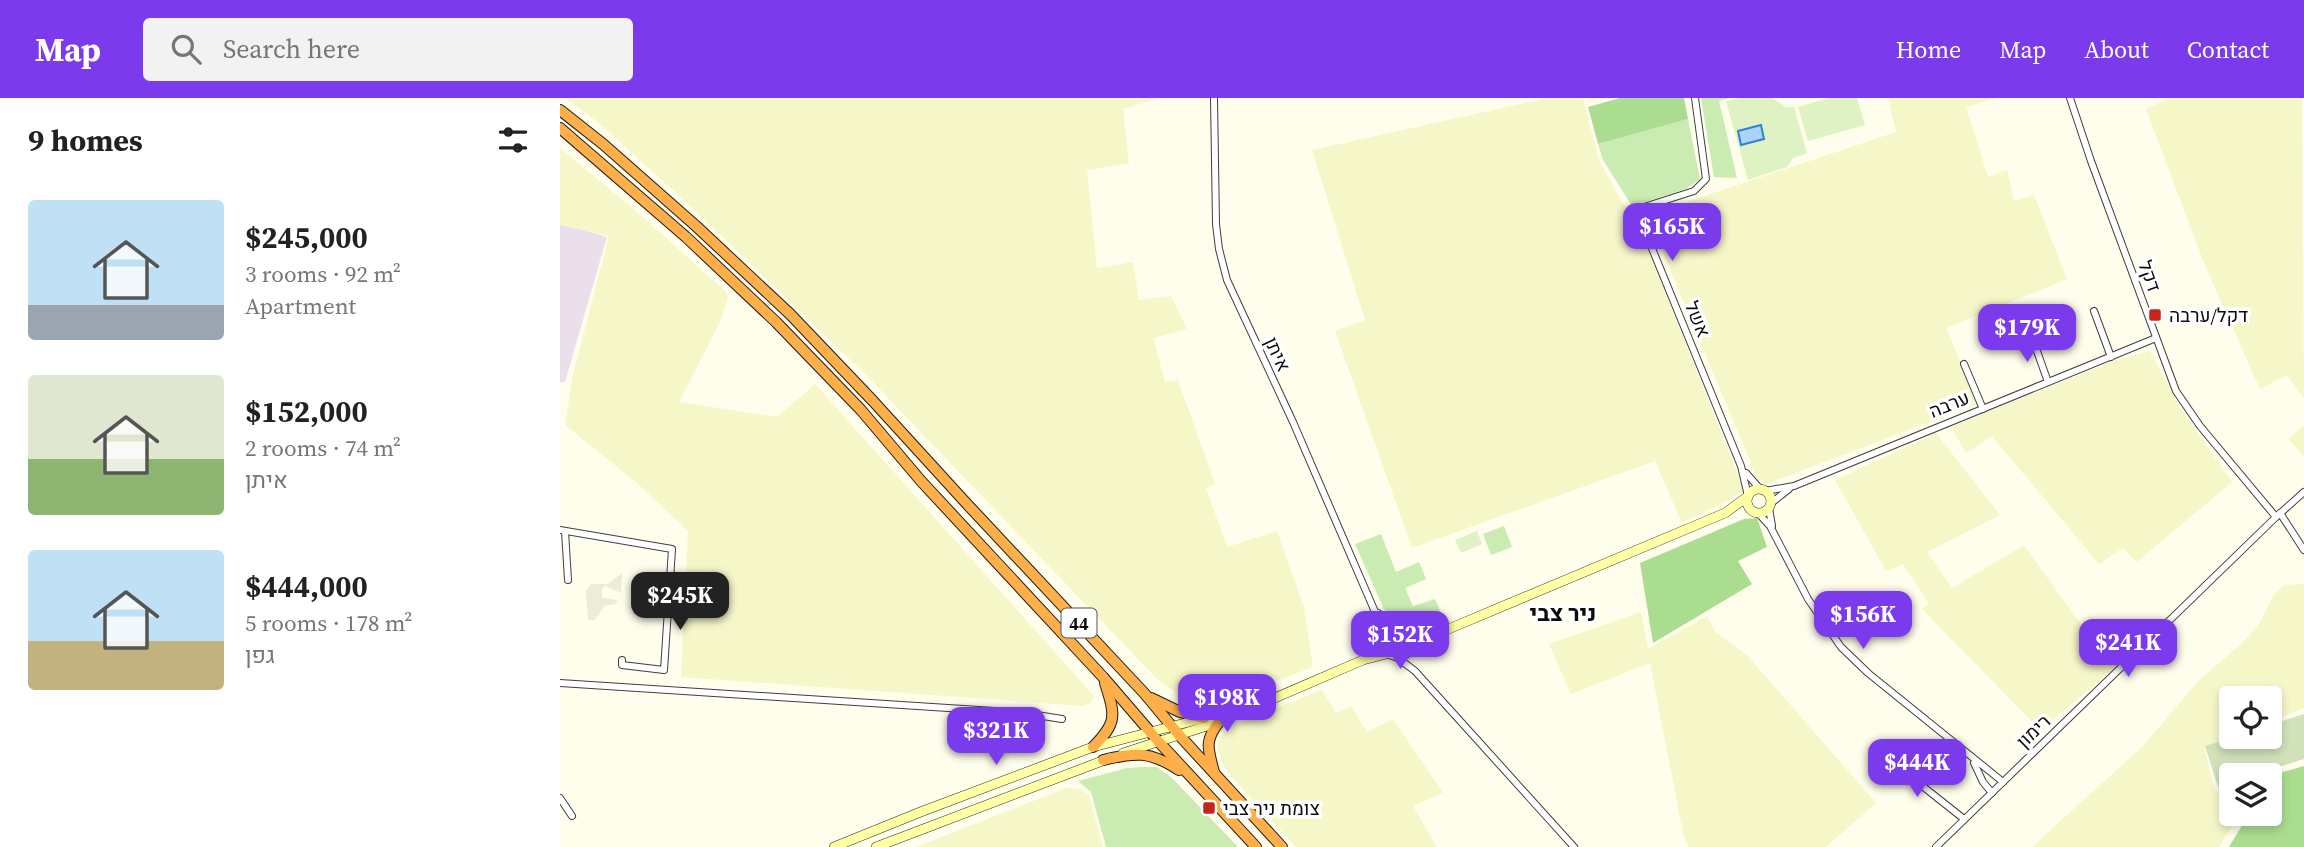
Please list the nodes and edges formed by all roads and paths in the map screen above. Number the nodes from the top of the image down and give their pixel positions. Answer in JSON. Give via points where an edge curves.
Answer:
{"nodes":[{"id":1,"x":1214,"y":98,"type":"edge"},
{"id":2,"x":1695,"y":98,"type":"edge"},
{"id":3,"x":2070,"y":98,"type":"edge"},
{"id":4,"x":560,"y":110,"type":"edge"},
{"id":5,"x":560,"y":128,"type":"edge"},
{"id":6,"x":2094,"y":311,"type":"dead end"},
{"id":7,"x":2032,"y":337,"type":"dead end"},
{"id":8,"x":2156,"y":338,"type":"junction"},
{"id":9,"x":2111,"y":357,"type":"junction"},
{"id":10,"x":1964,"y":364,"type":"dead end"},
{"id":11,"x":2048,"y":382,"type":"junction"},
{"id":12,"x":1983,"y":409,"type":"junction"},
{"id":13,"x":1741,"y":466,"type":"junction"},
{"id":14,"x":1794,"y":486,"type":"junction"},
{"id":15,"x":1763,"y":490,"type":"junction"},
{"id":16,"x":2304,"y":492,"type":"edge"},
{"id":17,"x":1748,"y":496,"type":"junction"},
{"id":18,"x":1770,"y":506,"type":"junction"},
{"id":19,"x":1755,"y":512,"type":"junction"},
{"id":20,"x":1725,"y":513,"type":"junction"},
{"id":21,"x":2278,"y":515,"type":"junction"},
{"id":22,"x":562,"y":530,"type":"edge"},
{"id":23,"x":1774,"y":531,"type":"junction"},
{"id":24,"x":2304,"y":550,"type":"edge"},
{"id":25,"x":568,"y":580,"type":"dead end"},
{"id":26,"x":1375,"y":609,"type":"junction"},
{"id":27,"x":1403,"y":629,"type":"junction"},
{"id":28,"x":1439,"y":633,"type":"junction"},
{"id":29,"x":1384,"y":637,"type":"junction"},
{"id":30,"x":1410,"y":649,"type":"junction"},
{"id":31,"x":1392,"y":654,"type":"junction"},
{"id":32,"x":622,"y":660,"type":"dead end"},
{"id":33,"x":1363,"y":660,"type":"junction"},
{"id":34,"x":1415,"y":671,"type":"junction"},
{"id":35,"x":1103,"y":677,"type":"junction"},
{"id":36,"x":560,"y":683,"type":"edge"},
{"id":37,"x":1145,"y":694,"type":"junction"},
{"id":38,"x":1264,"y":702,"type":"junction"},
{"id":39,"x":1204,"y":718,"type":"junction"},
{"id":40,"x":1062,"y":719,"type":"dead end"},
{"id":41,"x":1219,"y":722,"type":"junction"},
{"id":42,"x":1175,"y":730,"type":"junction"},
{"id":43,"x":1149,"y":731,"type":"junction"},
{"id":44,"x":1158,"y":741,"type":"junction"},
{"id":45,"x":1093,"y":747,"type":"junction"},
{"id":46,"x":1968,"y":756,"type":"junction"},
{"id":47,"x":1887,"y":758,"type":"dead end"},
{"id":48,"x":1103,"y":760,"type":"junction"},
{"id":49,"x":1214,"y":774,"type":"junction"},
{"id":50,"x":1192,"y":779,"type":"junction"},
{"id":51,"x":2003,"y":782,"type":"junction"},
{"id":52,"x":1992,"y":793,"type":"junction"},
{"id":53,"x":560,"y":798,"type":"edge"},
{"id":54,"x":572,"y":816,"type":"dead end"},
{"id":55,"x":1964,"y":820,"type":"junction"},
{"id":56,"x":834,"y":847,"type":"edge"},
{"id":57,"x":876,"y":847,"type":"edge"},
{"id":58,"x":1255,"y":847,"type":"edge"},
{"id":59,"x":1282,"y":847,"type":"edge"},
{"id":60,"x":1574,"y":847,"type":"edge"},
{"id":61,"x":1936,"y":847,"type":"edge"}],
"edges":[{"from":1,"to":26,"type":"street","name":"איתן","via":[[1217,235],[1227,281]]},
{"from":2,"to":13,"type":"street","name":"אשל","via":[[1706,178],[1694,191],[1644,207],[1640,219]]},
{"from":3,"to":8,"type":"street","name":"דקל"},
{"from":4,"to":37,"type":"highway","number":"44","via":[[790,314]]},
{"from":5,"to":35,"type":"highway","number":"44","via":[[776,321]]},
{"from":6,"to":9,"type":"street"},
{"from":7,"to":11,"type":"street"},
{"from":8,"to":9,"type":"street","name":"ערבה"},
{"from":8,"to":21,"type":"street","name":"דקל","via":[[2187,410]]},
{"from":9,"to":11,"type":"street","name":"ערבה"},
{"from":10,"to":12,"type":"street"},
{"from":11,"to":12,"type":"street","name":"ערבה"},
{"from":12,"to":14,"type":"street","name":"ערבה"},
{"from":13,"to":15,"type":"street","name":"אשל"},
{"from":13,"to":17,"type":"street","name":"אשל"},
{"from":14,"to":15,"type":"street","name":"ערבה"},
{"from":14,"to":18,"type":"street","name":"ערבה"},
{"from":15,"to":17,"type":"street"},
{"from":15,"to":18,"type":"street","via":[[1770,497]]},
{"from":16,"to":21,"type":"street","name":"רימון"},
{"from":17,"to":19,"type":"street","via":[[1747,506]]},
{"from":17,"to":20,"type":"street"},
{"from":18,"to":19,"type":"street"},
{"from":18,"to":23,"type":"street"},
{"from":19,"to":20,"type":"street"},
{"from":19,"to":23,"type":"street"},
{"from":20,"to":28,"type":"street"},
{"from":21,"to":24,"type":"street","name":"דקל"},
{"from":21,"to":51,"type":"street","name":"רימון"},
{"from":22,"to":25,"type":"street"},
{"from":22,"to":32,"type":"street","via":[[671,549],[664,670],[622,665]]},
{"from":23,"to":46,"type":"street","via":[[1808,599],[1841,648]]},
{"from":26,"to":27,"type":"street","name":"איתן"},
{"from":26,"to":29,"type":"street","name":"איתן"},
{"from":27,"to":28,"type":"street","via":[[1425,635]]},
{"from":27,"to":29,"type":"street","via":[[1392,628]]},
{"from":27,"to":30,"type":"street","via":[[1412,638]]},
{"from":28,"to":30,"type":"street"},
{"from":29,"to":31,"type":"street"},
{"from":29,"to":33,"type":"street"},
{"from":30,"to":31,"type":"street","via":[[1403,655]]},
{"from":30,"to":34,"type":"street"},
{"from":31,"to":33,"type":"street"},
{"from":31,"to":34,"type":"street"},
{"from":33,"to":38,"type":"street"},
{"from":34,"to":60,"type":"street"},
{"from":35,"to":43,"type":"highway","number":"44"},
{"from":35,"to":45,"type":"highway","via":[[1114,719]]},
{"from":36,"to":40,"type":"street"},
{"from":37,"to":39,"type":"highway"},
{"from":37,"to":42,"type":"highway","number":"44"},
{"from":38,"to":39,"type":"street"},
{"from":38,"to":41,"type":"street"},
{"from":39,"to":42,"type":"street"},
{"from":41,"to":42,"type":"street"},
{"from":41,"to":49,"type":"highway","via":[[1208,744]]},
{"from":42,"to":43,"type":"street"},
{"from":42,"to":44,"type":"street"},
{"from":42,"to":49,"type":"highway","number":"44"},
{"from":43,"to":44,"type":"highway","number":"44"},
{"from":43,"to":45,"type":"street"},
{"from":44,"to":48,"type":"street"},
{"from":44,"to":50,"type":"highway","number":"44"},
{"from":45,"to":56,"type":"street"},
{"from":46,"to":51,"type":"street"},
{"from":46,"to":52,"type":"street"},
{"from":47,"to":55,"type":"street"},
{"from":48,"to":50,"type":"highway","via":[[1141,754],[1161,759]]},
{"from":48,"to":57,"type":"street"},
{"from":49,"to":59,"type":"highway","number":"44"},
{"from":50,"to":58,"type":"highway","number":"44"},
{"from":51,"to":52,"type":"street","name":"רימון"},
{"from":52,"to":55,"type":"street","name":"רימון"},
{"from":53,"to":54,"type":"street"},
{"from":55,"to":61,"type":"street","name":"רימון"}]}
